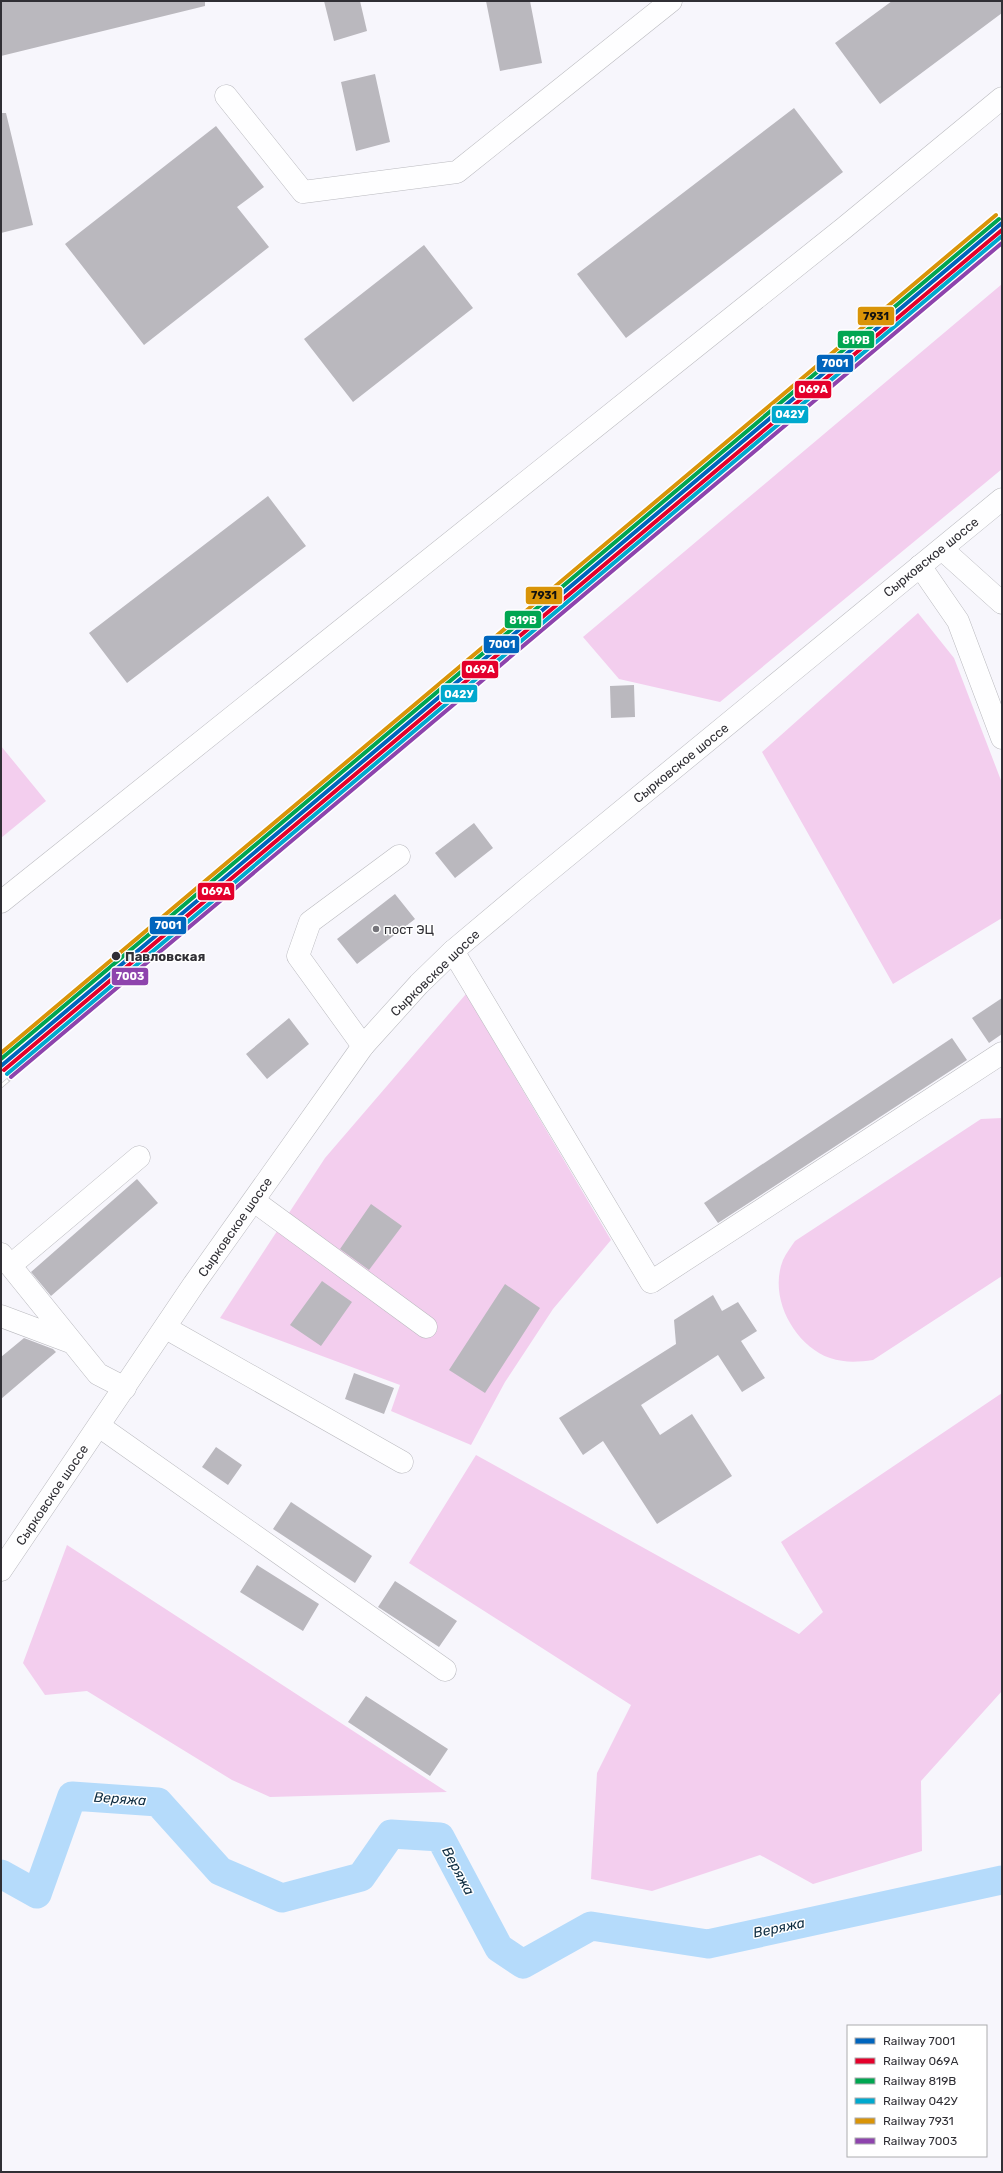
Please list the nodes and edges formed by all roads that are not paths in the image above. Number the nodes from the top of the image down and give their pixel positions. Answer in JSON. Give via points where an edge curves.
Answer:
{"nodes":[{"id":1,"x":672,"y":1,"type":"edge"},
{"id":2,"x":226,"y":96,"type":"dead end"},
{"id":3,"x":1002,"y":98,"type":"edge"},
{"id":4,"x":1002,"y":499,"type":"edge"},
{"id":5,"x":942,"y":549,"type":"junction"},
{"id":6,"x":920,"y":566,"type":"junction"},
{"id":7,"x":1002,"y":603,"type":"edge"},
{"id":8,"x":1002,"y":738,"type":"edge"},
{"id":9,"x":399,"y":856,"type":"dead end"},
{"id":10,"x":1,"y":902,"type":"edge"},
{"id":11,"x":454,"y":951,"type":"junction"},
{"id":12,"x":363,"y":1046,"type":"junction"},
{"id":13,"x":1002,"y":1053,"type":"edge"},
{"id":14,"x":139,"y":1156,"type":"dead end"},
{"id":15,"x":254,"y":1201,"type":"junction"},
{"id":16,"x":6,"y":1260,"type":"edge"},
{"id":17,"x":1,"y":1316,"type":"edge"},
{"id":18,"x":426,"y":1327,"type":"dead end"},
{"id":19,"x":166,"y":1328,"type":"junction"},
{"id":20,"x":74,"y":1344,"type":"junction"},
{"id":21,"x":125,"y":1388,"type":"junction"},
{"id":22,"x":99,"y":1426,"type":"junction"},
{"id":23,"x":402,"y":1462,"type":"dead end"},
{"id":24,"x":1,"y":1570,"type":"edge"},
{"id":25,"x":445,"y":1670,"type":"dead end"}],
"edges":[{"from":1,"to":2,"type":"main road","via":[[457,172],[303,192]]},
{"from":3,"to":10,"type":"main road","via":[[844,228]]},
{"from":4,"to":5,"type":"main road","name":"Сырковское шоссе"},
{"from":5,"to":6,"type":"main road","name":"Сырковское шоссе"},
{"from":5,"to":7,"type":"main road"},
{"from":6,"to":8,"type":"main road","via":[[958,621]]},
{"from":6,"to":11,"type":"main road","name":"Сырковское шоссе"},
{"from":9,"to":12,"type":"main road","via":[[310,922],[298,956]]},
{"from":11,"to":12,"type":"main road","name":"Сырковское шоссе","via":[[419,984]]},
{"from":11,"to":13,"type":"main road","via":[[652,1282]]},
{"from":12,"to":15,"type":"main road","name":"Сырковское шоссе"},
{"from":14,"to":16,"type":"main road"},
{"from":15,"to":18,"type":"main road"},
{"from":15,"to":19,"type":"main road","name":"Сырковское шоссе","via":[[194,1284]]},
{"from":16,"to":20,"type":"main road"},
{"from":17,"to":20,"type":"main road"},
{"from":19,"to":21,"type":"main road","name":"Сырковское шоссе"},
{"from":19,"to":23,"type":"main road"},
{"from":20,"to":21,"type":"main road","via":[[98,1374]]},
{"from":21,"to":22,"type":"main road","name":"Сырковское шоссе"},
{"from":22,"to":24,"type":"main road","name":"Сырковское шоссе"},
{"from":22,"to":25,"type":"main road"}]}
